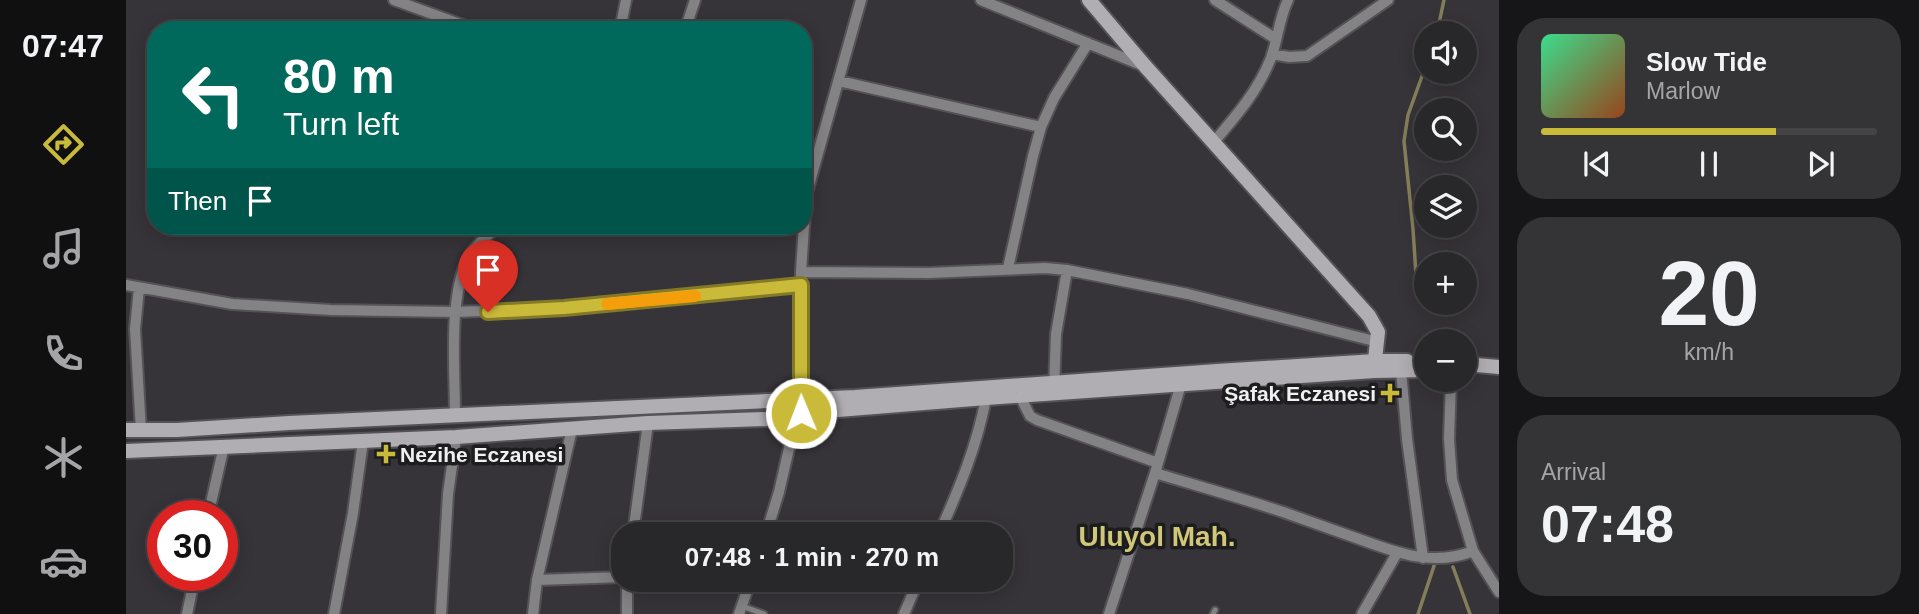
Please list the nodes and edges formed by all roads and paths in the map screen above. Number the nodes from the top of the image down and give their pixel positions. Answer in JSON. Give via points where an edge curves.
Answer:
{"nodes":[{"id":1,"x":394,"y":0,"type":"edge"},
{"id":2,"x":626,"y":0,"type":"edge"},
{"id":3,"x":695,"y":0,"type":"edge"},
{"id":4,"x":861,"y":0,"type":"edge"},
{"id":5,"x":981,"y":0,"type":"edge"},
{"id":6,"x":1089,"y":0,"type":"edge"},
{"id":7,"x":1215,"y":0,"type":"edge"},
{"id":8,"x":1288,"y":0,"type":"edge"},
{"id":9,"x":1388,"y":0,"type":"edge"},
{"id":10,"x":451,"y":21,"type":"edge"},
{"id":11,"x":622,"y":21,"type":"edge"},
{"id":12,"x":688,"y":21,"type":"edge"},
{"id":13,"x":1276,"y":39,"type":"junction"},
{"id":14,"x":1088,"y":43,"type":"junction"},
{"id":15,"x":1272,"y":54,"type":"junction"},
{"id":16,"x":1145,"y":66,"type":"junction"},
{"id":17,"x":839,"y":81,"type":"junction"},
{"id":18,"x":1041,"y":127,"type":"junction"},
{"id":19,"x":1213,"y":143,"type":"junction"},
{"id":20,"x":812,"y":172,"type":"edge"},
{"id":21,"x":489,"y":235,"type":"edge"},
{"id":22,"x":803,"y":235,"type":"edge"},
{"id":23,"x":1008,"y":268,"type":"junction"},
{"id":24,"x":1067,"y":270,"type":"junction"},
{"id":25,"x":801,"y":272,"type":"junction"},
{"id":26,"x":126,"y":285,"type":"edge"},
{"id":27,"x":801,"y":285,"type":"junction"},
{"id":28,"x":139,"y":288,"type":"junction"},
{"id":29,"x":455,"y":312,"type":"junction"},
{"id":30,"x":1378,"y":342,"type":"junction"},
{"id":31,"x":1414,"y":363,"type":"edge"},
{"id":32,"x":1477,"y":365,"type":"edge"},
{"id":33,"x":1375,"y":366,"type":"junction"},
{"id":34,"x":1499,"y":368,"type":"edge"},
{"id":35,"x":1477,"y":369,"type":"edge"},
{"id":36,"x":1401,"y":370,"type":"junction"},
{"id":37,"x":1414,"y":370,"type":"edge"},
{"id":38,"x":1181,"y":384,"type":"junction"},
{"id":39,"x":1054,"y":388,"type":"junction"},
{"id":40,"x":1451,"y":392,"type":"edge"},
{"id":41,"x":1020,"y":396,"type":"junction"},
{"id":42,"x":986,"y":398,"type":"junction"},
{"id":43,"x":799,"y":410,"type":"junction"},
{"id":44,"x":455,"y":415,"type":"junction"},
{"id":45,"x":648,"y":423,"type":"junction"},
{"id":46,"x":572,"y":429,"type":"junction"},
{"id":47,"x":134,"y":430,"type":"edge"},
{"id":48,"x":456,"y":437,"type":"junction"},
{"id":49,"x":363,"y":441,"type":"junction"},
{"id":50,"x":223,"y":446,"type":"junction"},
{"id":51,"x":126,"y":451,"type":"edge"},
{"id":52,"x":1157,"y":468,"type":"junction"},
{"id":53,"x":211,"y":500,"type":"edge"},
{"id":54,"x":635,"y":522,"type":"edge"},
{"id":55,"x":770,"y":522,"type":"edge"},
{"id":56,"x":944,"y":522,"type":"edge"},
{"id":57,"x":1473,"y":551,"type":"junction"},
{"id":58,"x":1397,"y":553,"type":"junction"},
{"id":59,"x":1423,"y":558,"type":"junction"},
{"id":60,"x":611,"y":578,"type":"edge"},
{"id":61,"x":537,"y":580,"type":"junction"},
{"id":62,"x":192,"y":591,"type":"edge"},
{"id":63,"x":625,"y":592,"type":"edge"},
{"id":64,"x":747,"y":592,"type":"edge"},
{"id":65,"x":913,"y":592,"type":"edge"},
{"id":66,"x":1499,"y":592,"type":"edge"},
{"id":67,"x":741,"y":610,"type":"edge"},
{"id":68,"x":187,"y":614,"type":"edge"},
{"id":69,"x":334,"y":614,"type":"edge"},
{"id":70,"x":441,"y":614,"type":"edge"},
{"id":71,"x":533,"y":614,"type":"edge"},
{"id":72,"x":626,"y":614,"type":"edge"},
{"id":73,"x":764,"y":614,"type":"edge"},
{"id":74,"x":904,"y":614,"type":"edge"},
{"id":75,"x":1109,"y":614,"type":"edge"},
{"id":76,"x":1362,"y":614,"type":"edge"}],
"edges":[{"from":1,"to":10,"type":"street"},
{"from":2,"to":11,"type":"street"},
{"from":3,"to":12,"type":"street"},
{"from":4,"to":17,"type":"street"},
{"from":5,"to":14,"type":"street"},
{"from":6,"to":16,"type":"main road"},
{"from":7,"to":13,"type":"street"},
{"from":8,"to":13,"type":"street"},
{"from":9,"to":15,"type":"street","via":[[1307,56]]},
{"from":13,"to":15,"type":"street"},
{"from":14,"to":16,"type":"street"},
{"from":14,"to":18,"type":"street"},
{"from":15,"to":19,"type":"street","via":[[1245,106]]},
{"from":16,"to":19,"type":"main road"},
{"from":17,"to":18,"type":"street"},
{"from":17,"to":20,"type":"street"},
{"from":18,"to":23,"type":"street"},
{"from":19,"to":30,"type":"main road","via":[[1369,316]]},
{"from":21,"to":29,"type":"street","via":[[468,258]]},
{"from":22,"to":25,"type":"street"},
{"from":23,"to":24,"type":"street"},
{"from":23,"to":25,"type":"street"},
{"from":24,"to":30,"type":"street","via":[[1188,294]]},
{"from":24,"to":39,"type":"street","via":[[1056,334]]},
{"from":25,"to":27,"type":"street"},
{"from":26,"to":28,"type":"street"},
{"from":27,"to":29,"type":"street","via":[[564,308]]},
{"from":27,"to":43,"type":"street"},
{"from":28,"to":29,"type":"street","via":[[232,304]]},
{"from":28,"to":47,"type":"street"},
{"from":29,"to":44,"type":"street"},
{"from":30,"to":33,"type":"main road"},
{"from":31,"to":33,"type":"main road"},
{"from":32,"to":34,"type":"main road"},
{"from":33,"to":36,"type":"main road"},
{"from":33,"to":38,"type":"main road"},
{"from":33,"to":39,"type":"main road"},
{"from":34,"to":35,"type":"main road"},
{"from":36,"to":37,"type":"main road"},
{"from":36,"to":59,"type":"street"},
{"from":38,"to":39,"type":"main road"},
{"from":38,"to":52,"type":"street"},
{"from":39,"to":41,"type":"main road"},
{"from":39,"to":43,"type":"main road"},
{"from":40,"to":57,"type":"street","via":[[1452,480]]},
{"from":41,"to":42,"type":"main road"},
{"from":41,"to":52,"type":"street","via":[[1037,420]]},
{"from":42,"to":43,"type":"main road"},
{"from":42,"to":56,"type":"street","via":[[966,472]]},
{"from":43,"to":44,"type":"main road"},
{"from":43,"to":45,"type":"main road"},
{"from":43,"to":55,"type":"street"},
{"from":44,"to":47,"type":"main road"},
{"from":45,"to":46,"type":"main road"},
{"from":45,"to":54,"type":"street"},
{"from":46,"to":48,"type":"main road"},
{"from":46,"to":61,"type":"street"},
{"from":48,"to":49,"type":"main road"},
{"from":48,"to":70,"type":"street"},
{"from":49,"to":50,"type":"main road"},
{"from":49,"to":69,"type":"street"},
{"from":50,"to":51,"type":"main road"},
{"from":50,"to":53,"type":"street"},
{"from":52,"to":58,"type":"street"},
{"from":52,"to":75,"type":"street"},
{"from":57,"to":59,"type":"street"},
{"from":57,"to":66,"type":"street"},
{"from":58,"to":59,"type":"street"},
{"from":58,"to":76,"type":"street"},
{"from":60,"to":61,"type":"street"},
{"from":61,"to":71,"type":"street"},
{"from":62,"to":68,"type":"street"},
{"from":63,"to":72,"type":"street"},
{"from":64,"to":67,"type":"street"},
{"from":65,"to":74,"type":"street"},
{"from":67,"to":73,"type":"lane"}]}
